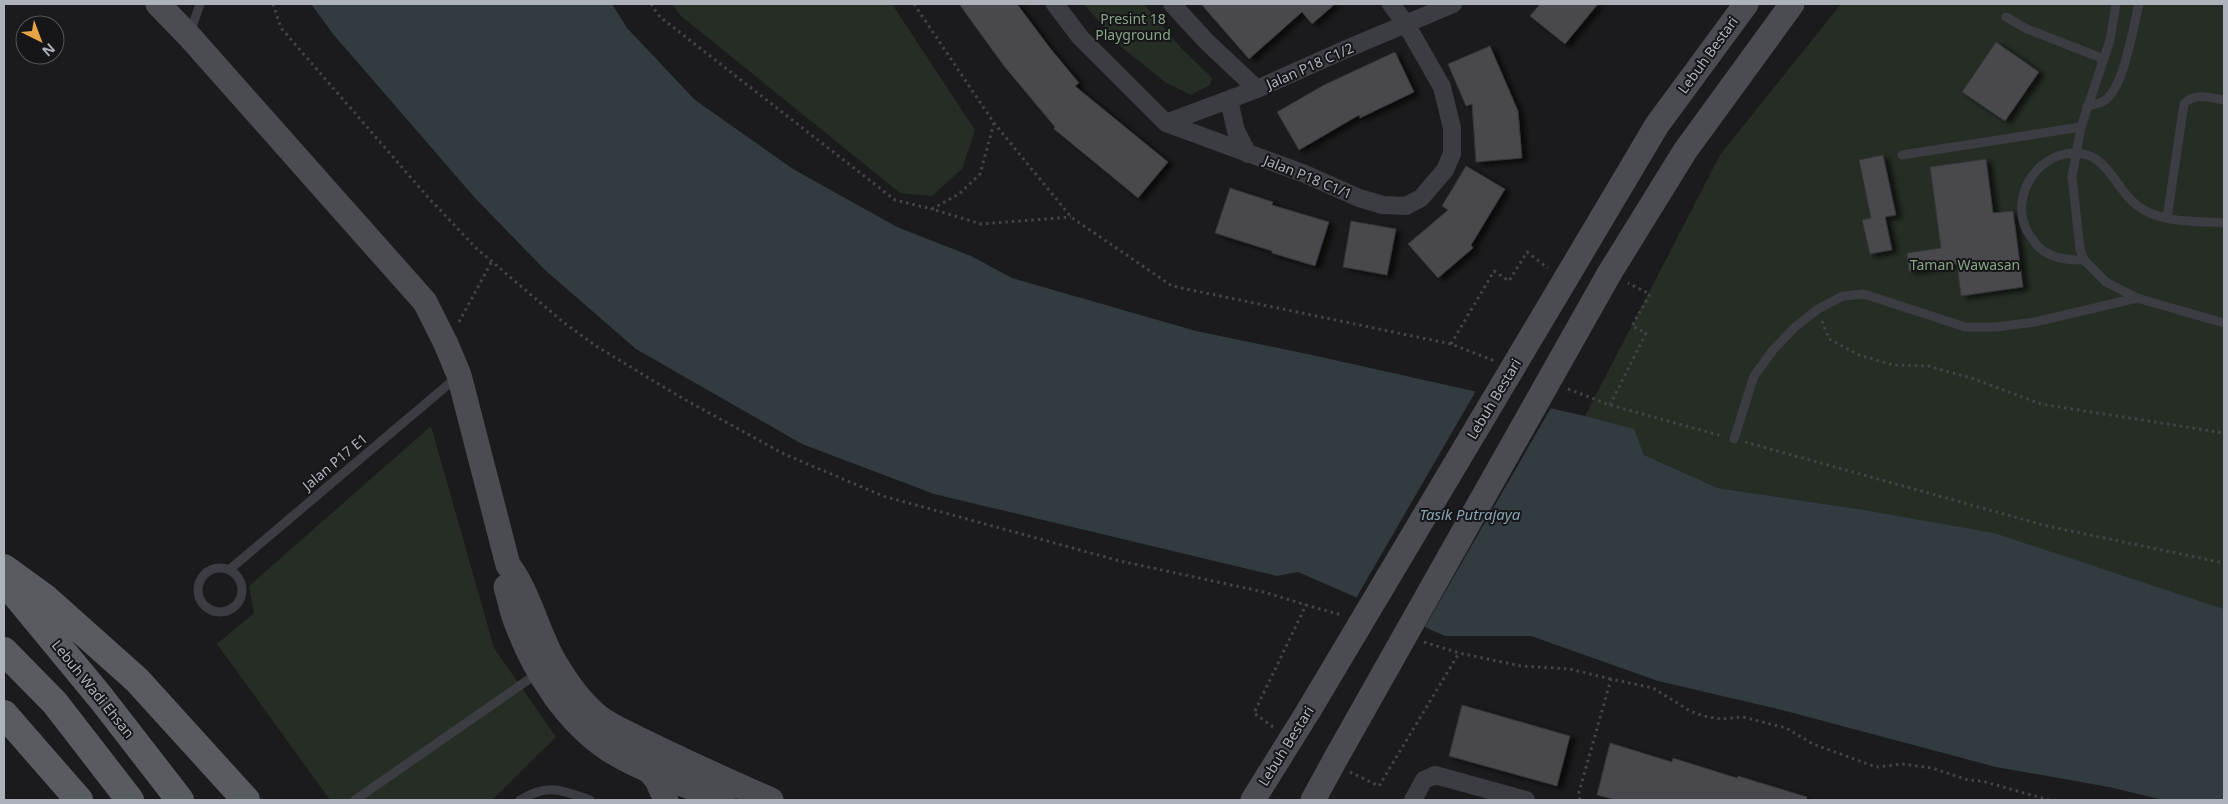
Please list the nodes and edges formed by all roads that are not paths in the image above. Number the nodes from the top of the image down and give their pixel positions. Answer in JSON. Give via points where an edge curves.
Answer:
{"nodes":[{"id":1,"x":158,"y":4,"type":"edge"},
{"id":2,"x":200,"y":4,"type":"edge"},
{"id":3,"x":1055,"y":4,"type":"edge"},
{"id":4,"x":1172,"y":4,"type":"edge"},
{"id":5,"x":1391,"y":4,"type":"edge"},
{"id":6,"x":1453,"y":4,"type":"edge"},
{"id":7,"x":1746,"y":4,"type":"edge"},
{"id":8,"x":1792,"y":4,"type":"edge"},
{"id":9,"x":2116,"y":4,"type":"edge"},
{"id":10,"x":2139,"y":4,"type":"edge"},
{"id":11,"x":2006,"y":17,"type":"dead end"},
{"id":12,"x":1406,"y":24,"type":"junction"},
{"id":13,"x":189,"y":36,"type":"junction"},
{"id":14,"x":2104,"y":59,"type":"junction"},
{"id":15,"x":1257,"y":90,"type":"junction"},
{"id":16,"x":1229,"y":100,"type":"junction"},
{"id":17,"x":2224,"y":100,"type":"edge"},
{"id":18,"x":2087,"y":106,"type":"junction"},
{"id":19,"x":1166,"y":123,"type":"junction"},
{"id":20,"x":2081,"y":127,"type":"junction"},
{"id":21,"x":2075,"y":153,"type":"junction"},
{"id":22,"x":1248,"y":154,"type":"junction"},
{"id":23,"x":1902,"y":155,"type":"dead end"},
{"id":24,"x":2167,"y":218,"type":"junction"},
{"id":25,"x":2224,"y":223,"type":"edge"},
{"id":26,"x":2084,"y":260,"type":"junction"},
{"id":27,"x":2136,"y":298,"type":"junction"},
{"id":28,"x":2224,"y":323,"type":"edge"},
{"id":29,"x":459,"y":375,"type":"junction"},
{"id":30,"x":1734,"y":439,"type":"dead end"},
{"id":31,"x":508,"y":565,"type":"junction"},
{"id":32,"x":4,"y":568,"type":"edge"},
{"id":33,"x":229,"y":570,"type":"junction"},
{"id":34,"x":4,"y":579,"type":"edge"},
{"id":35,"x":4,"y":651,"type":"edge"},
{"id":36,"x":540,"y":672,"type":"junction"},
{"id":37,"x":4,"y":714,"type":"edge"},
{"id":38,"x":687,"y":784,"type":"edge"},
{"id":39,"x":79,"y":800,"type":"edge"},
{"id":40,"x":130,"y":800,"type":"edge"},
{"id":41,"x":180,"y":800,"type":"edge"},
{"id":42,"x":246,"y":800,"type":"edge"},
{"id":43,"x":355,"y":800,"type":"edge"},
{"id":44,"x":520,"y":800,"type":"edge"},
{"id":45,"x":590,"y":800,"type":"edge"},
{"id":46,"x":723,"y":800,"type":"edge"},
{"id":47,"x":771,"y":800,"type":"edge"},
{"id":48,"x":1253,"y":800,"type":"edge"},
{"id":49,"x":1313,"y":800,"type":"edge"},
{"id":50,"x":1413,"y":800,"type":"edge"},
{"id":51,"x":1526,"y":800,"type":"edge"}],
"edges":[{"from":1,"to":13,"type":"main road"},
{"from":2,"to":13,"type":"lane"},
{"from":3,"to":19,"type":"street","name":"Jalan P18 C1/1","via":[[1080,37]]},
{"from":4,"to":15,"type":"street"},
{"from":5,"to":12,"type":"street","name":"Jalan P18 C1/1"},
{"from":6,"to":12,"type":"street","name":"Jalan P18 C1/2"},
{"from":7,"to":48,"type":"main road","name":"Lebuh Bestari","bridge":true,"via":[[1658,125],[1310,710]]},
{"from":8,"to":49,"type":"main road","bridge":true,"via":[[1685,151],[1609,274]]},
{"from":9,"to":14,"type":"lane"},
{"from":10,"to":18,"type":"lane","via":[[2111,95],[2103,102]]},
{"from":11,"to":14,"type":"lane","via":[[2027,29]]},
{"from":12,"to":15,"type":"street","name":"Jalan P18 C1/2"},
{"from":12,"to":22,"type":"street","name":"Jalan P18 C1/1","via":[[1442,87],[1452,128],[1452,154],[1445,170],[1421,198],[1406,206],[1383,205]]},
{"from":13,"to":29,"type":"main road","via":[[425,302]]},
{"from":14,"to":18,"type":"lane"},
{"from":15,"to":16,"type":"street","name":"Jalan P18 C1/2"},
{"from":16,"to":19,"type":"street","name":"Jalan P18 C1/2"},
{"from":16,"to":22,"type":"street","via":[[1236,131]]},
{"from":17,"to":24,"type":"lane","via":[[2195,97],[2184,104]]},
{"from":18,"to":20,"type":"lane"},
{"from":19,"to":22,"type":"street","name":"Jalan P18 C1/1"},
{"from":20,"to":21,"type":"lane"},
{"from":20,"to":23,"type":"lane"},
{"from":21,"to":24,"type":"lane","via":[[2096,157],[2132,203],[2146,212]]},
{"from":21,"to":26,"type":"lane","via":[[2072,177]]},
{"from":21,"to":26,"type":"lane","via":[[2049,159],[2030,177],[2021,202],[2025,228],[2040,249],[2064,260]]},
{"from":24,"to":25,"type":"lane"},
{"from":26,"to":27,"type":"lane","via":[[2106,282]]},
{"from":27,"to":28,"type":"lane"},
{"from":27,"to":30,"type":"lane","via":[[2035,322],[1965,327],[1864,294],[1843,296],[1818,309],[1773,350],[1754,376]]},
{"from":29,"to":31,"type":"main road"},
{"from":29,"to":33,"type":"lane","name":"Jalan P17 E1"},
{"from":31,"to":36,"type":"main road","via":[[505,584],[518,627]]},
{"from":31,"to":38,"type":"main road","via":[[518,578],[554,661],[584,702]]},
{"from":32,"to":42,"type":"main road","via":[[44,597],[137,680]]},
{"from":33,"to":33,"type":"lane","via":[[240,580],[242,596],[233,608],[218,613],[204,606],[198,593],[201,578],[214,569]]},
{"from":34,"to":41,"type":"main road","name":"Lebuh Wadi Ehsan","via":[[102,698]]},
{"from":35,"to":40,"type":"main road","via":[[55,703]]},
{"from":36,"to":38,"type":"main road","via":[[590,735],[607,748],[648,769],[657,780]]},
{"from":36,"to":43,"type":"lane"},
{"from":37,"to":39,"type":"main road"},
{"from":38,"to":46,"type":"main road"},
{"from":38,"to":47,"type":"main road"},
{"from":44,"to":45,"type":"lane","via":[[550,788]]},
{"from":50,"to":51,"type":"street","via":[[1424,780],[1435,774]]}]}
